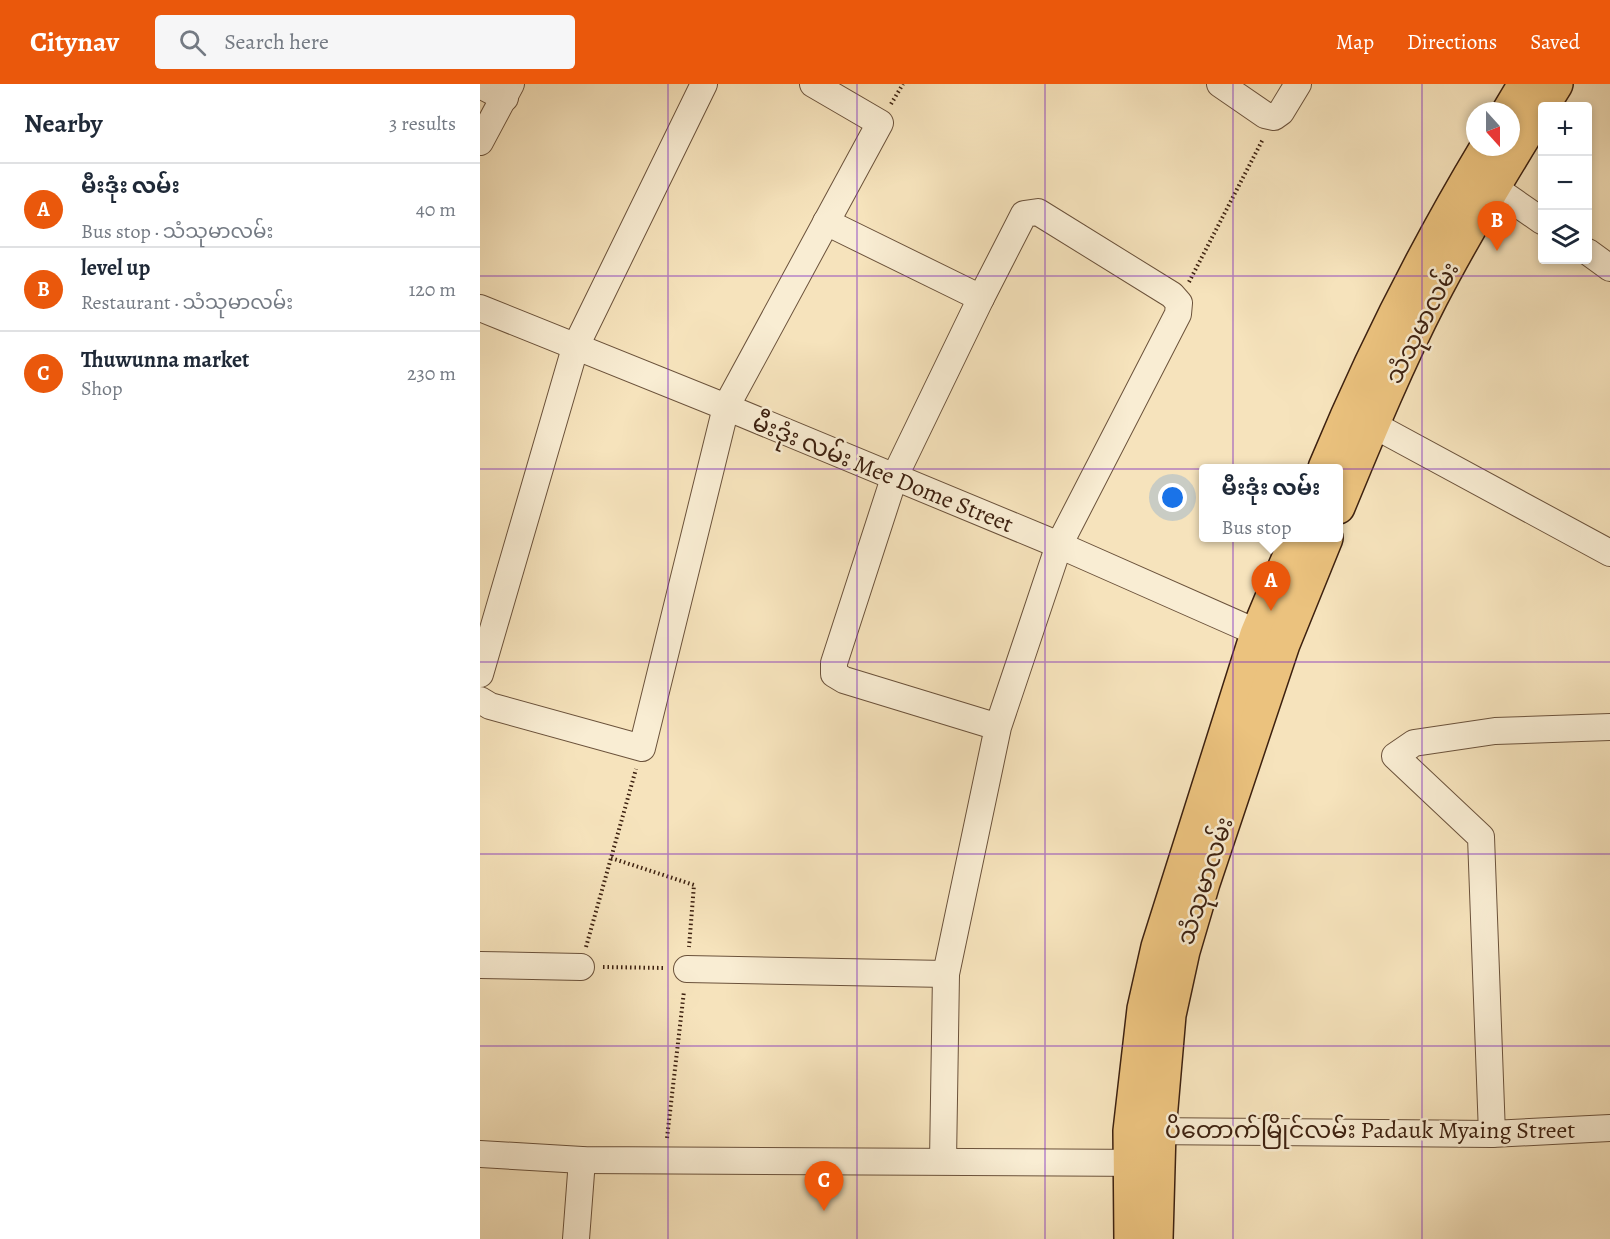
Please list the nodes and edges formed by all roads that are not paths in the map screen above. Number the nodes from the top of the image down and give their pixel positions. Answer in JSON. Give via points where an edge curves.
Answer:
{"nodes":[{"id":1,"x":704,"y":84,"type":"edge"},
{"id":2,"x":813,"y":84,"type":"edge"},
{"id":3,"x":1220,"y":84,"type":"edge"},
{"id":4,"x":1298,"y":84,"type":"edge"},
{"id":5,"x":1525,"y":84,"type":"edge"},
{"id":6,"x":1556,"y":84,"type":"edge"},
{"id":7,"x":480,"y":85,"type":"edge"},
{"id":8,"x":508,"y":91,"type":"edge"},
{"id":9,"x":1514,"y":102,"type":"edge"},
{"id":10,"x":480,"y":142,"type":"edge"},
{"id":11,"x":1484,"y":169,"type":"edge"},
{"id":12,"x":1538,"y":217,"type":"edge"},
{"id":13,"x":826,"y":222,"type":"junction"},
{"id":14,"x":1592,"y":255,"type":"edge"},
{"id":15,"x":1610,"y":268,"type":"edge"},
{"id":16,"x":981,"y":298,"type":"junction"},
{"id":17,"x":480,"y":308,"type":"edge"},
{"id":18,"x":575,"y":348,"type":"junction"},
{"id":19,"x":726,"y":408,"type":"junction"},
{"id":20,"x":1360,"y":418,"type":"junction"},
{"id":21,"x":1328,"y":464,"type":"edge"},
{"id":22,"x":894,"y":478,"type":"junction"},
{"id":23,"x":1343,"y":487,"type":"edge"},
{"id":24,"x":1296,"y":542,"type":"edge"},
{"id":25,"x":1323,"y":542,"type":"edge"},
{"id":26,"x":1059,"y":545,"type":"junction"},
{"id":27,"x":1610,"y":553,"type":"edge"},
{"id":28,"x":1270,"y":639,"type":"junction"},
{"id":29,"x":480,"y":674,"type":"edge"},
{"id":30,"x":480,"y":700,"type":"edge"},
{"id":31,"x":998,"y":727,"type":"junction"},
{"id":32,"x":1610,"y":727,"type":"edge"},
{"id":33,"x":480,"y":965,"type":"edge"},
{"id":34,"x":581,"y":967,"type":"road end"},
{"id":35,"x":687,"y":969,"type":"road end"},
{"id":36,"x":946,"y":974,"type":"junction"},
{"id":37,"x":1610,"y":1128,"type":"edge"},
{"id":38,"x":1492,"y":1134,"type":"junction"},
{"id":39,"x":1144,"y":1147,"type":"junction"},
{"id":40,"x":480,"y":1154,"type":"edge"},
{"id":41,"x":582,"y":1160,"type":"junction"},
{"id":42,"x":944,"y":1161,"type":"junction"},
{"id":43,"x":576,"y":1239,"type":"edge"},
{"id":44,"x":1131,"y":1239,"type":"edge"},
{"id":45,"x":1156,"y":1239,"type":"edge"}],
"edges":[{"from":1,"to":18,"type":"street"},
{"from":2,"to":13,"type":"street","via":[[880,123]]},
{"from":3,"to":4,"type":"street","via":[[1274,117]]},
{"from":5,"to":9,"type":"main road"},
{"from":6,"to":11,"type":"main road","name":"သံသုမာလမ်း"},
{"from":7,"to":8,"type":"street"},
{"from":8,"to":10,"type":"street"},
{"from":11,"to":12,"type":"street"},
{"from":11,"to":20,"type":"main road","name":"သံသုမာလမ်း","via":[[1431,298]]},
{"from":13,"to":16,"type":"street"},
{"from":13,"to":19,"type":"street"},
{"from":14,"to":15,"type":"street"},
{"from":16,"to":22,"type":"street"},
{"from":16,"to":26,"type":"street","via":[[1024,214],[1038,212],[1179,303],[1178,314]]},
{"from":17,"to":18,"type":"street","name":"မီးဒုံး လမ်း Mee Dome Street"},
{"from":18,"to":19,"type":"street","name":"မီးဒုံး လမ်း Mee Dome Street"},
{"from":18,"to":29,"type":"street"},
{"from":19,"to":22,"type":"street","name":"မီးဒုံး လမ်း Mee Dome Street"},
{"from":19,"to":30,"type":"street","via":[[642,748]]},
{"from":20,"to":21,"type":"main road","name":"သံသုမာလမ်း"},
{"from":20,"to":23,"type":"main road","name":"သံသုမာလမ်း"},
{"from":20,"to":27,"type":"street"},
{"from":22,"to":26,"type":"street","name":"မီးဒုံး လမ်း Mee Dome Street"},
{"from":22,"to":31,"type":"street","via":[[834,663],[834,674]]},
{"from":24,"to":28,"type":"main road","name":"သံသုမာလမ်း"},
{"from":25,"to":28,"type":"main road","name":"သံသုမာလမ်း"},
{"from":26,"to":28,"type":"street","name":"မီးဒုံး လမ်း Mee Dome Street"},
{"from":26,"to":31,"type":"street"},
{"from":28,"to":39,"type":"main road","name":"သံသုမာလမ်း","via":[[1183,951]]},
{"from":31,"to":36,"type":"street"},
{"from":32,"to":38,"type":"street","via":[[1495,731],[1414,743],[1395,756],[1481,837]]},
{"from":33,"to":34,"type":"street"},
{"from":35,"to":36,"type":"street"},
{"from":36,"to":42,"type":"street"},
{"from":37,"to":38,"type":"street","name":"ပိတောက်မြိုင်လမ်း Padauk Myaing Street"},
{"from":38,"to":39,"type":"street","name":"ပိတောက်မြိုင်လမ်း Padauk Myaing Street"},
{"from":39,"to":42,"type":"street","name":"ပိတောက်မြိုင်လမ်း Padauk Myaing Street"},
{"from":39,"to":44,"type":"main road","name":"သံသုမာလမ်း"},
{"from":39,"to":45,"type":"main road","name":"သံသုမာလမ်း"},
{"from":40,"to":41,"type":"street","name":"ပိတောက်မြိုင်လမ်း Padauk Myaing Street"},
{"from":41,"to":42,"type":"street","name":"ပိတောက်မြိုင်လမ်း Padauk Myaing Street"},
{"from":41,"to":43,"type":"street"}]}
